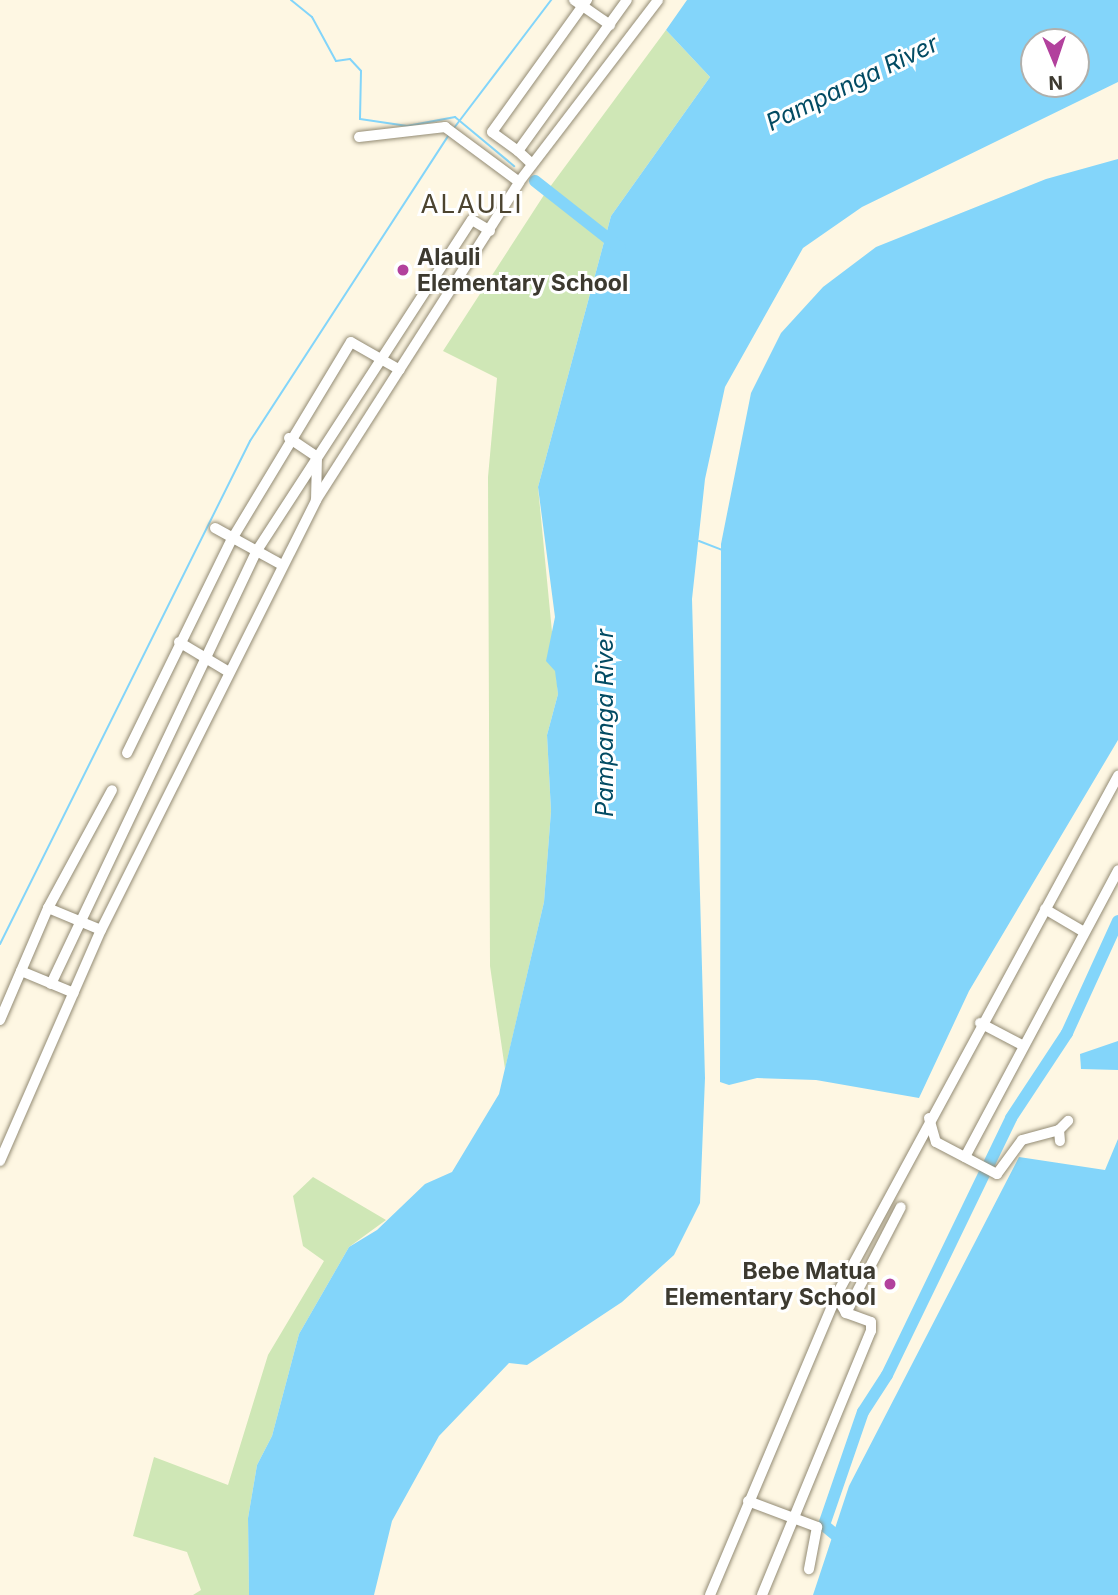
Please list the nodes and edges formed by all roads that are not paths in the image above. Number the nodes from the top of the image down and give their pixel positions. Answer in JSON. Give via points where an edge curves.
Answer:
{"nodes":[{"id":1,"x":627,"y":0,"type":"edge"},
{"id":2,"x":658,"y":0,"type":"edge"},
{"id":3,"x":581,"y":2,"type":"edge"},
{"id":4,"x":610,"y":25,"type":"junction"},
{"id":5,"x":359,"y":137,"type":"dead end"},
{"id":6,"x":518,"y":151,"type":"junction"},
{"id":7,"x":532,"y":164,"type":"junction"},
{"id":8,"x":519,"y":182,"type":"junction"},
{"id":9,"x":490,"y":231,"type":"junction"},
{"id":10,"x":381,"y":360,"type":"junction"},
{"id":11,"x":400,"y":370,"type":"junction"},
{"id":12,"x":289,"y":438,"type":"junction"},
{"id":13,"x":317,"y":457,"type":"junction"},
{"id":14,"x":316,"y":500,"type":"junction"},
{"id":15,"x":215,"y":528,"type":"dead end"},
{"id":16,"x":232,"y":539,"type":"junction"},
{"id":17,"x":256,"y":552,"type":"junction"},
{"id":18,"x":282,"y":565,"type":"junction"},
{"id":19,"x":179,"y":642,"type":"junction"},
{"id":20,"x":207,"y":659,"type":"junction"},
{"id":21,"x":229,"y":672,"type":"junction"},
{"id":22,"x":127,"y":752,"type":"dead end"},
{"id":23,"x":1118,"y":776,"type":"edge"},
{"id":24,"x":112,"y":790,"type":"dead end"},
{"id":25,"x":1106,"y":798,"type":"junction"},
{"id":26,"x":1118,"y":804,"type":"edge"},
{"id":27,"x":1118,"y":870,"type":"edge"},
{"id":28,"x":48,"y":908,"type":"junction"},
{"id":29,"x":1045,"y":909,"type":"junction"},
{"id":30,"x":78,"y":920,"type":"junction"},
{"id":31,"x":101,"y":930,"type":"junction"},
{"id":32,"x":1084,"y":932,"type":"junction"},
{"id":33,"x":21,"y":971,"type":"junction"},
{"id":34,"x":51,"y":984,"type":"junction"},
{"id":35,"x":74,"y":993,"type":"junction"},
{"id":36,"x":0,"y":1020,"type":"edge"},
{"id":37,"x":980,"y":1023,"type":"junction"},
{"id":38,"x":1022,"y":1045,"type":"junction"},
{"id":39,"x":929,"y":1118,"type":"junction"},
{"id":40,"x":1068,"y":1121,"type":"dead end"},
{"id":41,"x":965,"y":1157,"type":"junction"},
{"id":42,"x":0,"y":1161,"type":"edge"},
{"id":43,"x":901,"y":1207,"type":"dead end"},
{"id":44,"x":836,"y":1296,"type":"junction"},
{"id":45,"x":846,"y":1313,"type":"junction"},
{"id":46,"x":748,"y":1501,"type":"junction"},
{"id":47,"x":793,"y":1517,"type":"junction"},
{"id":48,"x":809,"y":1569,"type":"dead end"},
{"id":49,"x":710,"y":1595,"type":"edge"},
{"id":50,"x":762,"y":1595,"type":"edge"}],
"edges":[{"from":1,"to":4,"type":"street"},
{"from":2,"to":7,"type":"street"},
{"from":3,"to":4,"type":"street"},
{"from":3,"to":6,"type":"street","via":[[492,132]]},
{"from":4,"to":6,"type":"street"},
{"from":5,"to":8,"type":"street","via":[[451,131]]},
{"from":6,"to":7,"type":"street"},
{"from":7,"to":8,"type":"street"},
{"from":8,"to":9,"type":"street"},
{"from":9,"to":10,"type":"street","via":[[471,219]]},
{"from":9,"to":11,"type":"street"},
{"from":10,"to":11,"type":"street"},
{"from":10,"to":12,"type":"street","via":[[351,342]]},
{"from":10,"to":13,"type":"street"},
{"from":11,"to":14,"type":"street"},
{"from":12,"to":13,"type":"street"},
{"from":12,"to":16,"type":"street"},
{"from":13,"to":14,"type":"street"},
{"from":13,"to":17,"type":"street"},
{"from":14,"to":18,"type":"street"},
{"from":15,"to":16,"type":"street"},
{"from":16,"to":17,"type":"street"},
{"from":16,"to":19,"type":"street"},
{"from":17,"to":18,"type":"street"},
{"from":17,"to":20,"type":"street"},
{"from":18,"to":21,"type":"street"},
{"from":19,"to":20,"type":"street"},
{"from":19,"to":22,"type":"street"},
{"from":20,"to":21,"type":"street"},
{"from":20,"to":30,"type":"street"},
{"from":21,"to":31,"type":"street"},
{"from":23,"to":25,"type":"street"},
{"from":24,"to":28,"type":"street"},
{"from":25,"to":26,"type":"street"},
{"from":25,"to":29,"type":"street"},
{"from":27,"to":32,"type":"street"},
{"from":28,"to":30,"type":"street"},
{"from":28,"to":33,"type":"street"},
{"from":29,"to":32,"type":"street"},
{"from":29,"to":37,"type":"street"},
{"from":30,"to":31,"type":"street"},
{"from":30,"to":34,"type":"street"},
{"from":31,"to":35,"type":"street"},
{"from":32,"to":38,"type":"street"},
{"from":33,"to":34,"type":"street"},
{"from":33,"to":36,"type":"street"},
{"from":34,"to":35,"type":"street"},
{"from":35,"to":42,"type":"street"},
{"from":37,"to":38,"type":"street"},
{"from":37,"to":39,"type":"street"},
{"from":38,"to":41,"type":"street"},
{"from":39,"to":41,"type":"street","via":[[936,1142]]},
{"from":39,"to":44,"type":"street"},
{"from":40,"to":41,"type":"street","via":[[1059,1136],[1022,1140],[997,1174]]},
{"from":43,"to":45,"type":"street"},
{"from":44,"to":45,"type":"street"},
{"from":44,"to":46,"type":"street"},
{"from":45,"to":47,"type":"street","via":[[871,1322],[871,1331]]},
{"from":46,"to":47,"type":"street"},
{"from":46,"to":49,"type":"street"},
{"from":47,"to":48,"type":"street","via":[[820,1532]]},
{"from":47,"to":50,"type":"street"}]}
